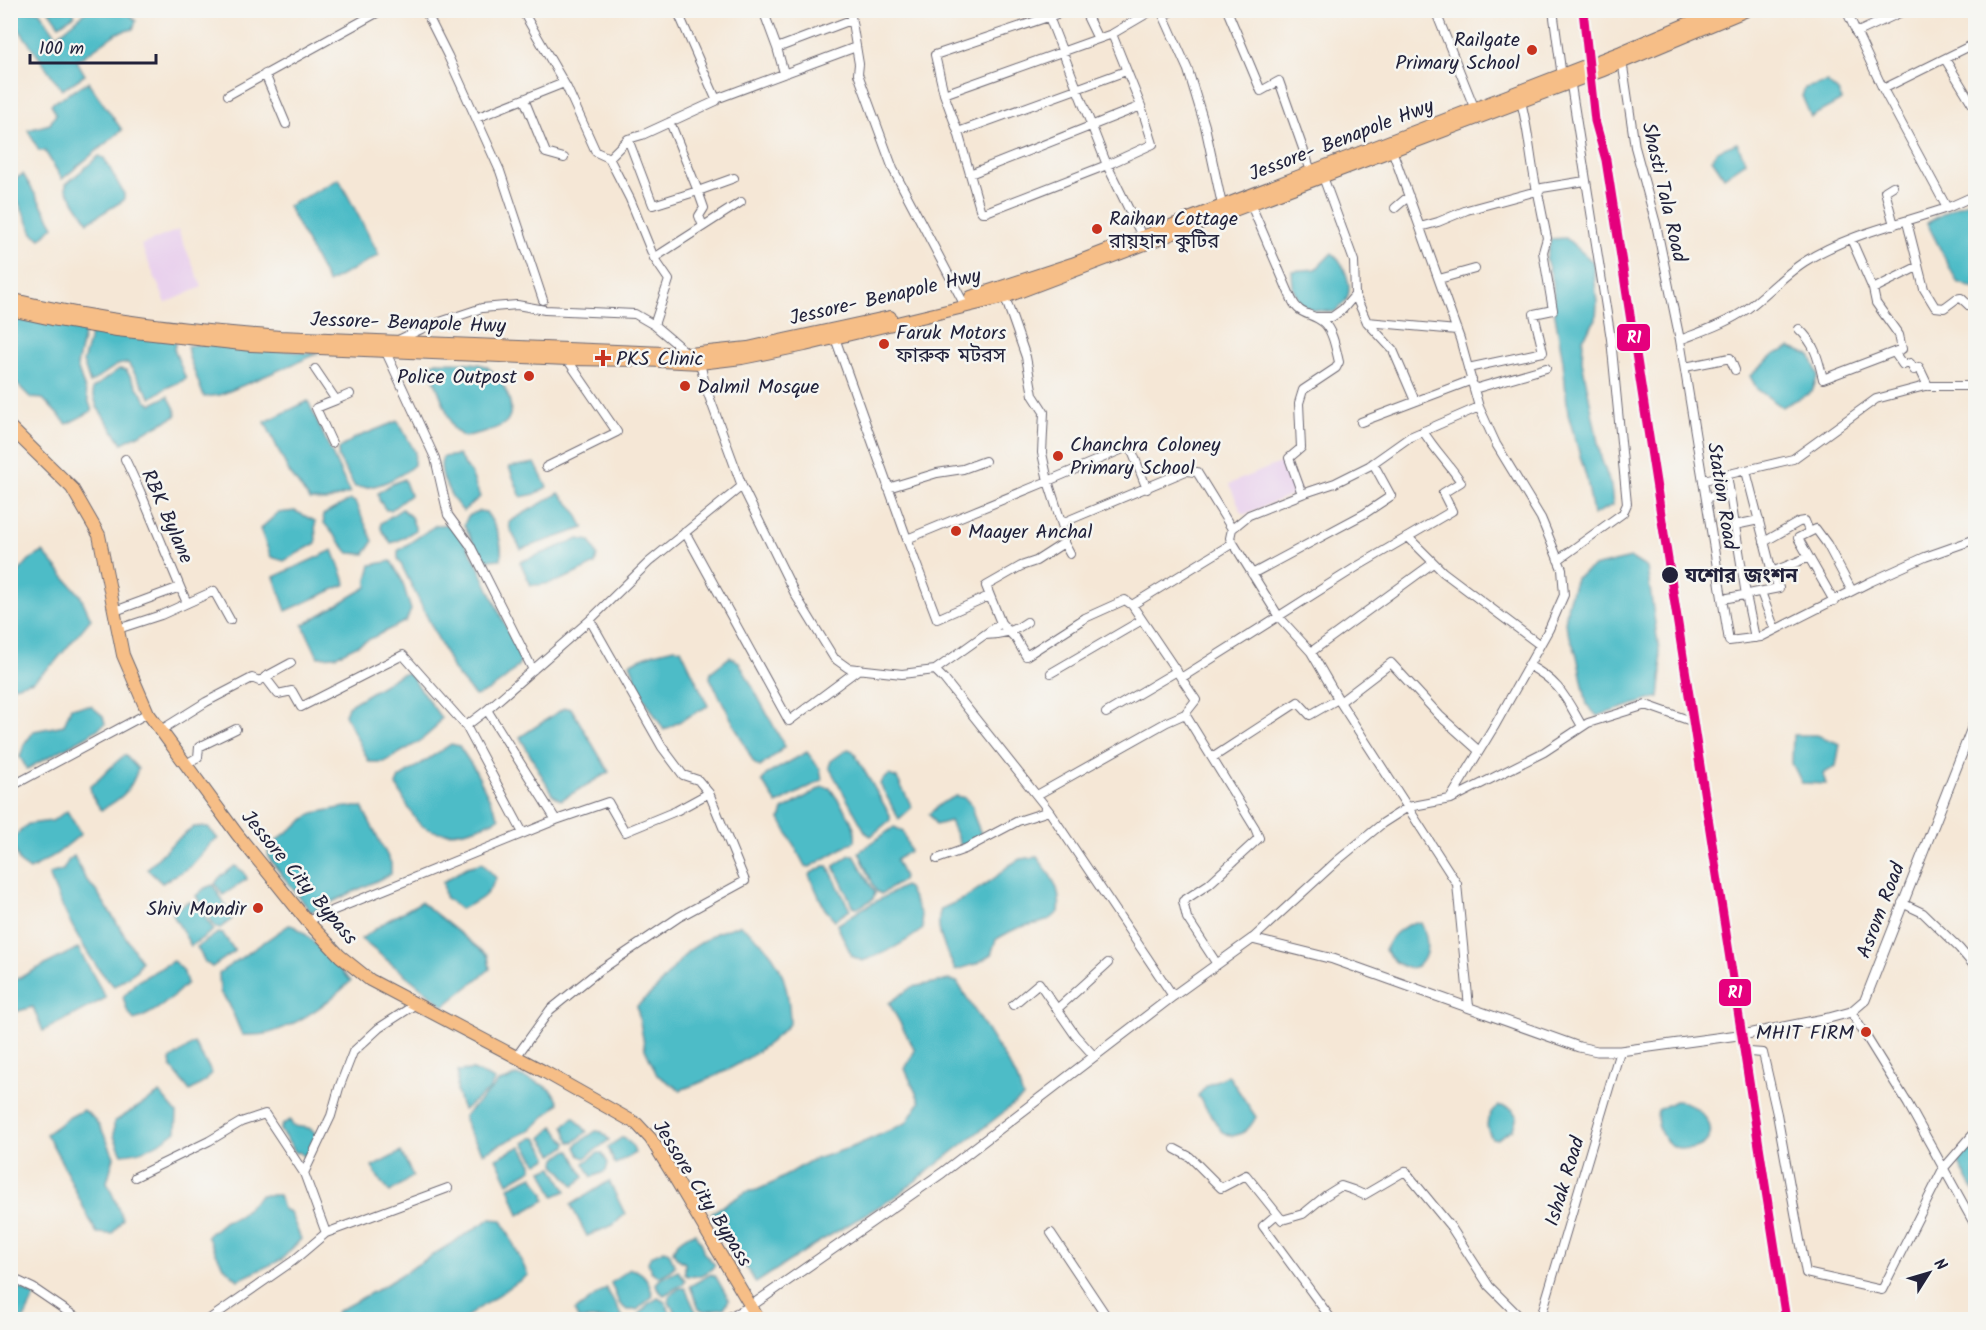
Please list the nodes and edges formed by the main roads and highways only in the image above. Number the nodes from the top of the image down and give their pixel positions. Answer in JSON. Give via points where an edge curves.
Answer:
{"nodes":[{"id":1,"x":1747,"y":10,"type":"edge"},
{"id":2,"x":1722,"y":14,"type":"edge"},
{"id":3,"x":1622,"y":57,"type":"junction"},
{"id":4,"x":1566,"y":78,"type":"junction"},
{"id":5,"x":1390,"y":146,"type":"junction"},
{"id":6,"x":10,"y":299,"type":"edge"},
{"id":7,"x":10,"y":310,"type":"edge"},
{"id":8,"x":10,"y":427,"type":"edge"},
{"id":9,"x":759,"y":1320,"type":"edge"}],
"edges":[{"from":1,"to":2,"type":"highway"},
{"from":2,"to":3,"type":"highway"},
{"from":3,"to":4,"type":"highway","name":"Jessore- Benapole Hwy"},
{"from":3,"to":4,"type":"highway","name":"Jessore- Benapole Hwy","via":[[1601,71]]},
{"from":4,"to":5,"type":"highway","name":"Jessore- Benapole Hwy"},
{"from":5,"to":6,"type":"highway","name":"Jessore- Benapole Hwy","via":[[1311,171],[1007,287],[748,348],[689,354],[280,337],[169,327]]},
{"from":5,"to":7,"type":"highway","name":"Jessore- Benapole Hwy","via":[[1323,177],[1005,297],[759,355],[700,363],[251,345],[177,338]]},
{"from":8,"to":9,"type":"highway","name":"Jessore City Bypass","via":[[72,488],[99,535],[123,655],[148,713],[307,921],[357,971],[380,986],[637,1124],[657,1149]]}]}
